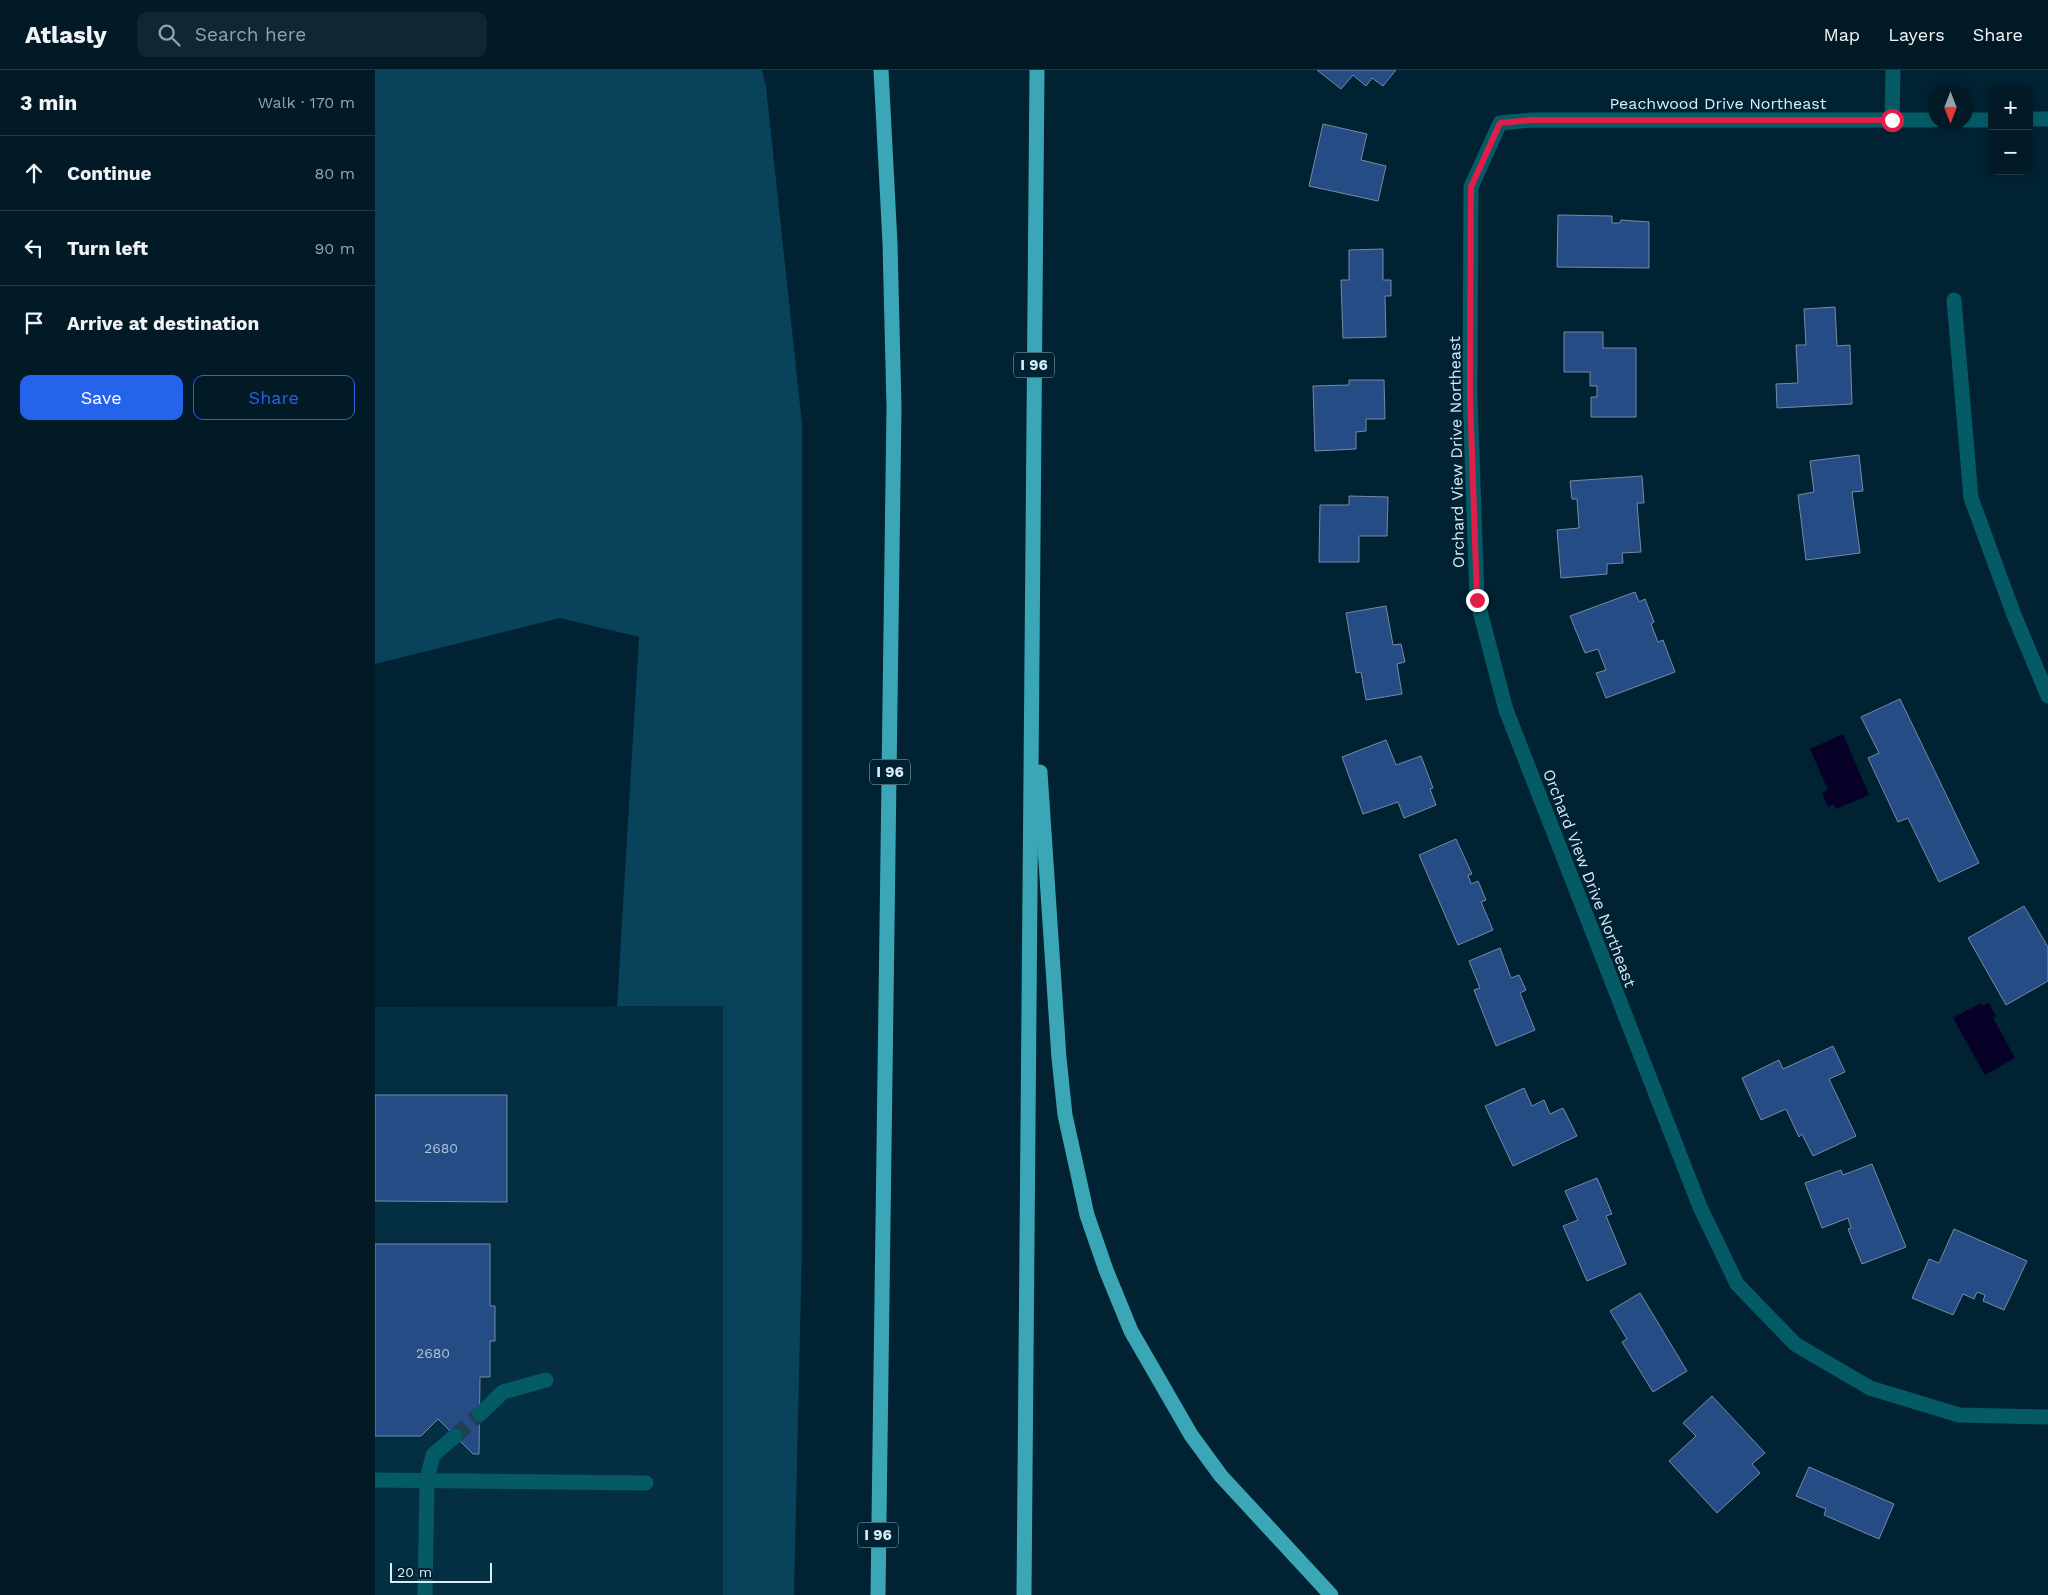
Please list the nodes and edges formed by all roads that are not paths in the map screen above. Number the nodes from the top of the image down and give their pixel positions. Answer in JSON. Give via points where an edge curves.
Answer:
{"nodes":[{"id":1,"x":881,"y":70,"type":"edge"},
{"id":2,"x":1893,"y":70,"type":"edge"},
{"id":3,"x":1037,"y":72,"type":"edge"},
{"id":4,"x":2033,"y":119,"type":"edge"},
{"id":5,"x":2048,"y":119,"type":"edge"},
{"id":6,"x":1892,"y":120,"type":"junction"},
{"id":7,"x":1928,"y":120,"type":"edge"},
{"id":8,"x":1973,"y":120,"type":"edge"},
{"id":9,"x":1988,"y":120,"type":"edge"},
{"id":10,"x":1500,"y":123,"type":"joint"},
{"id":11,"x":1954,"y":300,"type":"dead end"},
{"id":12,"x":1032,"y":655,"type":"junction"},
{"id":13,"x":2048,"y":696,"type":"edge"},
{"id":14,"x":547,"y":1380,"type":"dead end"},
{"id":15,"x":480,"y":1414,"type":"tunnel mouth"},
{"id":16,"x":2048,"y":1417,"type":"edge"},
{"id":17,"x":455,"y":1436,"type":"tunnel mouth"},
{"id":18,"x":375,"y":1480,"type":"edge"},
{"id":19,"x":427,"y":1480,"type":"junction"},
{"id":20,"x":646,"y":1482,"type":"dead end"},
{"id":21,"x":425,"y":1595,"type":"edge"},
{"id":22,"x":878,"y":1595,"type":"edge"},
{"id":23,"x":1024,"y":1595,"type":"edge"},
{"id":24,"x":1331,"y":1595,"type":"edge"}],
"edges":[{"from":1,"to":22,"type":"highway","number":"I 96","via":[[894,407]]},
{"from":2,"to":6,"type":"street"},
{"from":3,"to":12,"type":"highway","number":"I 96"},
{"from":4,"to":5,"type":"street"},
{"from":6,"to":7,"type":"street","name":"Peachwood Drive Northeast"},
{"from":6,"to":10,"type":"street","name":"Peachwood Drive Northeast","via":[[1531,120]]},
{"from":8,"to":9,"type":"street"},
{"from":10,"to":16,"type":"street","name":"Orchard View Drive Northeast","via":[[1471,187],[1470,394],[1477,600],[1506,710],[1700,1207],[1737,1284],[1795,1344],[1870,1388],[1959,1415]]},
{"from":11,"to":13,"type":"street","via":[[1971,498]]},
{"from":12,"to":23,"type":"highway","number":"I 96"},
{"from":12,"to":24,"type":"highway","via":[[1061,1086],[1087,1215],[1131,1331],[1191,1435],[1221,1476]]},
{"from":14,"to":15,"type":"street","via":[[503,1392]]},
{"from":17,"to":19,"type":"street","via":[[433,1455]]},
{"from":18,"to":19,"type":"street"},
{"from":19,"to":20,"type":"street"},
{"from":19,"to":21,"type":"street"}]}
